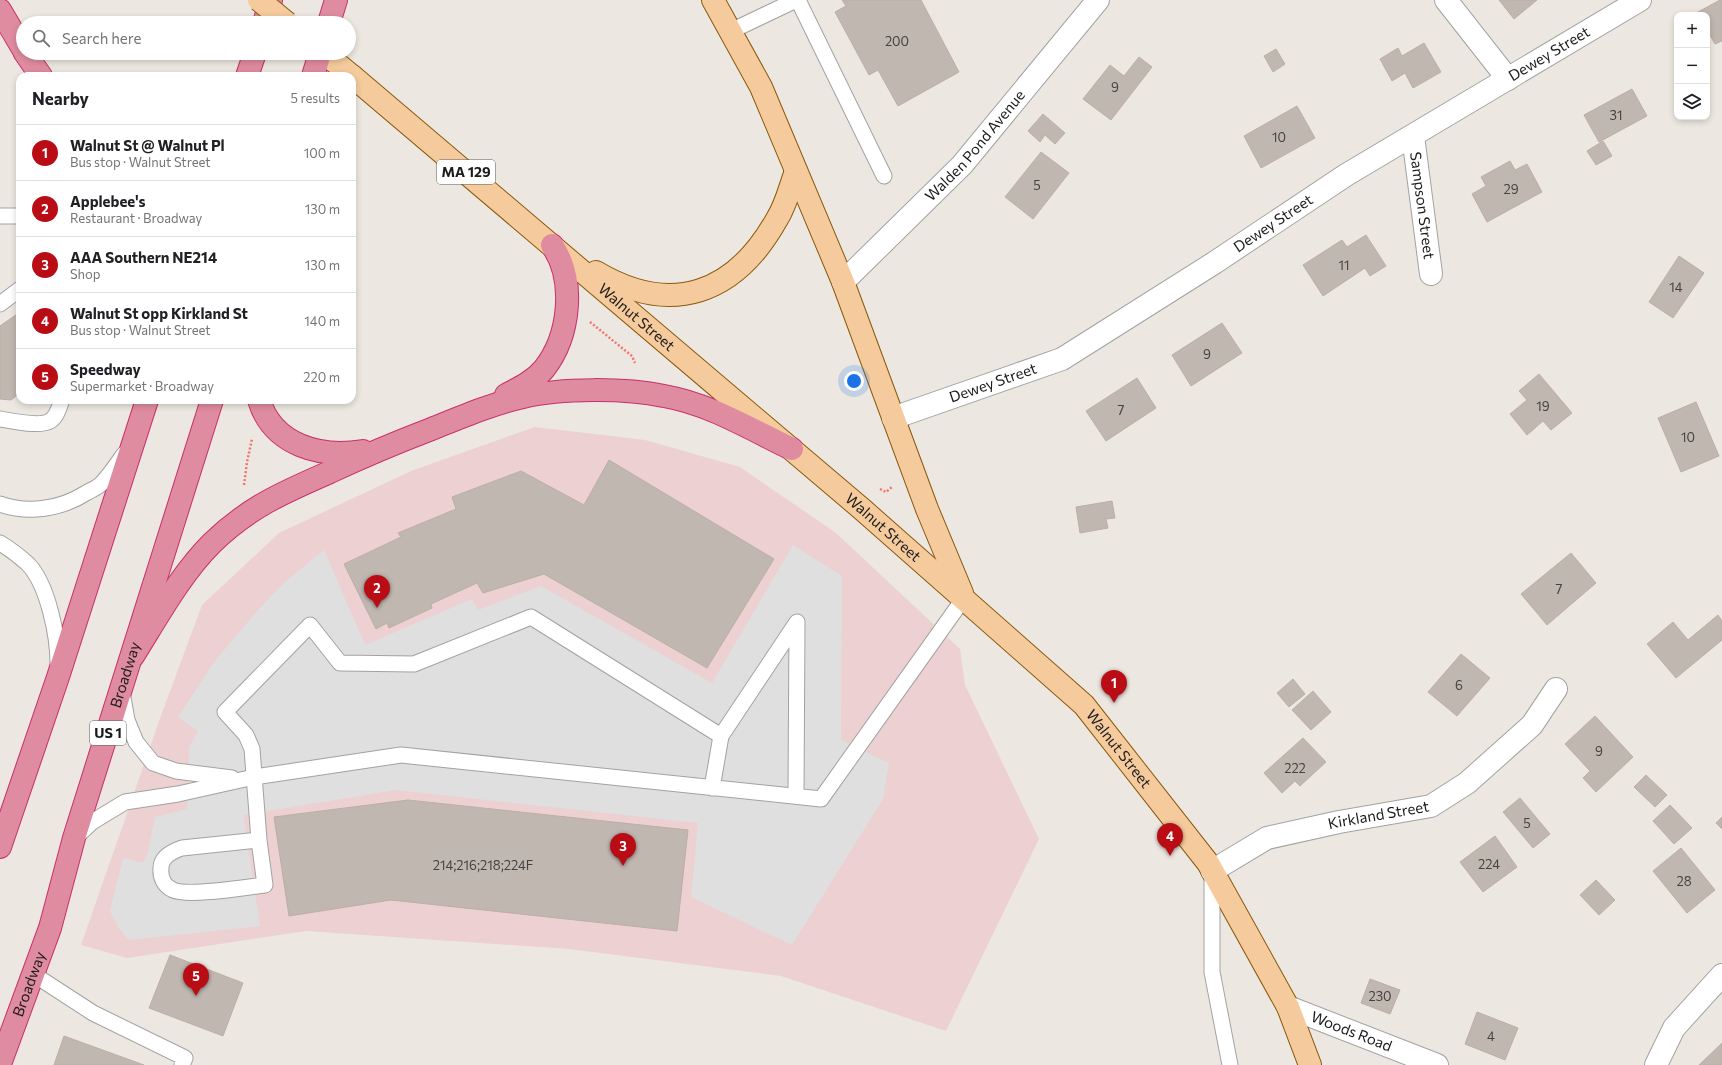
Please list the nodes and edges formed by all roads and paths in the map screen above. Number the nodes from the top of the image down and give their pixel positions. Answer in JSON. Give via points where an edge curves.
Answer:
{"nodes":[{"id":1,"x":259,"y":0,"type":"edge"},
{"id":2,"x":271,"y":0,"type":"edge"},
{"id":3,"x":336,"y":0,"type":"edge"},
{"id":4,"x":713,"y":0,"type":"edge"},
{"id":5,"x":797,"y":0,"type":"edge"},
{"id":6,"x":1098,"y":0,"type":"edge"},
{"id":7,"x":1446,"y":0,"type":"edge"},
{"id":8,"x":1640,"y":0,"type":"edge"},
{"id":9,"x":0,"y":10,"type":"edge"},
{"id":10,"x":266,"y":16,"type":"edge"},
{"id":11,"x":278,"y":16,"type":"edge"},
{"id":12,"x":331,"y":16,"type":"edge"},
{"id":13,"x":731,"y":31,"type":"junction"},
{"id":14,"x":16,"y":38,"type":"edge"},
{"id":15,"x":30,"y":60,"type":"edge"},
{"id":16,"x":252,"y":60,"type":"edge"},
{"id":17,"x":318,"y":60,"type":"edge"},
{"id":18,"x":333,"y":60,"type":"edge"},
{"id":19,"x":38,"y":72,"type":"edge"},
{"id":20,"x":248,"y":72,"type":"edge"},
{"id":21,"x":313,"y":72,"type":"edge"},
{"id":22,"x":347,"y":72,"type":"edge"},
{"id":23,"x":356,"y":79,"type":"edge"},
{"id":24,"x":1508,"y":79,"type":"junction"},
{"id":25,"x":1412,"y":136,"type":"junction"},
{"id":26,"x":796,"y":171,"type":"junction"},
{"id":27,"x":884,"y":176,"type":"dead end"},
{"id":28,"x":0,"y":216,"type":"edge"},
{"id":29,"x":16,"y":216,"type":"edge"},
{"id":30,"x":552,"y":245,"type":"junction"},
{"id":31,"x":1430,"y":274,"type":"dead end"},
{"id":32,"x":843,"y":282,"type":"junction"},
{"id":33,"x":16,"y":292,"type":"edge"},
{"id":34,"x":0,"y":304,"type":"edge"},
{"id":35,"x":587,"y":320,"type":"dead end"},
{"id":36,"x":635,"y":363,"type":"dead end"},
{"id":37,"x":60,"y":404,"type":"edge"},
{"id":38,"x":140,"y":404,"type":"edge"},
{"id":39,"x":146,"y":404,"type":"edge"},
{"id":40,"x":211,"y":404,"type":"edge"},
{"id":41,"x":261,"y":404,"type":"edge"},
{"id":42,"x":482,"y":409,"type":"junction"},
{"id":43,"x":893,"y":418,"type":"junction"},
{"id":44,"x":0,"y":419,"type":"edge"},
{"id":45,"x":137,"y":435,"type":"junction"},
{"id":46,"x":253,"y":437,"type":"dead end"},
{"id":47,"x":386,"y":446,"type":"junction"},
{"id":48,"x":792,"y":449,"type":"junction"},
{"id":49,"x":244,"y":488,"type":"dead end"},
{"id":50,"x":0,"y":504,"type":"edge"},
{"id":51,"x":0,"y":543,"type":"edge"},
{"id":52,"x":964,"y":598,"type":"junction"},
{"id":53,"x":133,"y":656,"type":"junction"},
{"id":54,"x":58,"y":677,"type":"junction"},
{"id":55,"x":1556,"y":689,"type":"dead end"},
{"id":56,"x":122,"y":690,"type":"junction"},
{"id":57,"x":721,"y":736,"type":"junction"},
{"id":58,"x":247,"y":778,"type":"junction"},
{"id":59,"x":712,"y":788,"type":"junction"},
{"id":60,"x":796,"y":796,"type":"junction"},
{"id":61,"x":2,"y":836,"type":"edge"},
{"id":62,"x":74,"y":838,"type":"junction"},
{"id":63,"x":258,"y":840,"type":"junction"},
{"id":64,"x":1212,"y":871,"type":"junction"},
{"id":65,"x":33,"y":974,"type":"junction"},
{"id":66,"x":1722,"y":975,"type":"edge"},
{"id":67,"x":1288,"y":1007,"type":"junction"},
{"id":68,"x":0,"y":1064,"type":"edge"},
{"id":69,"x":182,"y":1065,"type":"edge"},
{"id":70,"x":1230,"y":1065,"type":"edge"},
{"id":71,"x":1310,"y":1065,"type":"edge"},
{"id":72,"x":1438,"y":1065,"type":"edge"},
{"id":73,"x":1656,"y":1065,"type":"edge"}],
"edges":[{"from":1,"to":11,"type":"main road","bridge":true},
{"from":2,"to":10,"type":"highway"},
{"from":3,"to":12,"type":"highway"},
{"from":4,"to":13,"type":"main road"},
{"from":5,"to":13,"type":"lane"},
{"from":5,"to":27,"type":"lane"},
{"from":6,"to":32,"type":"street","name":"Walden Pond Avenue","via":[[962,165]]},
{"from":7,"to":24,"type":"street"},
{"from":8,"to":24,"type":"street","name":"Dewey Street"},
{"from":9,"to":14,"type":"highway"},
{"from":13,"to":26,"type":"main road","via":[[761,87]]},
{"from":15,"to":19,"type":"highway"},
{"from":16,"to":20,"type":"highway"},
{"from":17,"to":21,"type":"highway"},
{"from":18,"to":22,"type":"main road","name":"Walnut Street","number":"MA 129"},
{"from":23,"to":30,"type":"main road","name":"Walnut Street","number":"MA 129"},
{"from":24,"to":25,"type":"street","name":"Dewey Street"},
{"from":25,"to":31,"type":"street","name":"Sampson Street"},
{"from":25,"to":43,"type":"street","name":"Dewey Street","via":[[1346,175],[1214,263],[1062,359]]},
{"from":26,"to":30,"type":"main road","via":[[778,218],[763,243],[745,264],[723,280],[697,292],[663,295],[638,291],[612,281]]},
{"from":26,"to":32,"type":"main road"},
{"from":28,"to":29,"type":"lane"},
{"from":30,"to":42,"type":"highway","number":"MA 129","via":[[563,265],[567,294],[563,328],[556,350],[543,370],[530,381]]},
{"from":30,"to":48,"type":"main road","name":"Walnut Street"},
{"from":32,"to":43,"type":"main road"},
{"from":33,"to":34,"type":"lane"},
{"from":35,"to":36,"type":"path","via":[[632,356]]},
{"from":37,"to":44,"type":"lane","via":[[57,413],[46,423]]},
{"from":38,"to":45,"type":"highway"},
{"from":39,"to":45,"type":"highway"},
{"from":40,"to":53,"type":"highway","name":"Broadway","number":"US 1"},
{"from":41,"to":47,"type":"highway","number":"MA 129","via":[[267,417],[280,432],[309,449],[340,454]]},
{"from":42,"to":47,"type":"highway","number":"MA 129"},
{"from":42,"to":48,"type":"highway","via":[[542,393],[645,393],[710,409]]},
{"from":43,"to":52,"type":"main road"},
{"from":45,"to":50,"type":"lane","via":[[100,485],[76,500],[49,508]]},
{"from":45,"to":54,"type":"highway"},
{"from":46,"to":49,"type":"path"},
{"from":47,"to":53,"type":"highway","via":[[284,492],[258,506],[243,518],[213,543],[193,565]]},
{"from":48,"to":52,"type":"main road","name":"Walnut Street"},
{"from":51,"to":54,"type":"lane","via":[[28,564],[38,579],[56,637]]},
{"from":52,"to":60,"type":"lane","via":[[821,799]]},
{"from":52,"to":64,"type":"main road","name":"Walnut Street","via":[[1084,706]]},
{"from":53,"to":56,"type":"highway","name":"Broadway","number":"US 1"},
{"from":54,"to":61,"type":"highway"},
{"from":55,"to":64,"type":"street","name":"Kirkland Street","via":[[1532,725],[1467,784],[1430,806],[1267,838]]},
{"from":56,"to":58,"type":"lane","via":[[127,720],[136,742],[153,763],[176,771]]},
{"from":56,"to":62,"type":"highway","name":"Broadway","number":"US 1"},
{"from":57,"to":58,"type":"lane","via":[[531,617],[414,664],[340,663],[310,625],[225,712],[246,735],[252,749]]},
{"from":57,"to":59,"type":"lane"},
{"from":57,"to":60,"type":"lane","via":[[797,622]]},
{"from":58,"to":59,"type":"lane","via":[[401,755]]},
{"from":58,"to":62,"type":"lane","via":[[178,794],[125,802],[92,822]]},
{"from":58,"to":63,"type":"lane"},
{"from":59,"to":60,"type":"lane"},
{"from":62,"to":65,"type":"highway","name":"Broadway","number":"US 1","via":[[50,928]]},
{"from":63,"to":63,"type":"lane","via":[[265,885],[188,893],[173,890],[164,884],[161,866],[166,856],[173,851]]},
{"from":64,"to":67,"type":"main road","name":"Walnut Street"},
{"from":64,"to":70,"type":"lane","via":[[1212,972]]},
{"from":65,"to":68,"type":"highway","name":"Broadway","number":"US 1"},
{"from":65,"to":69,"type":"lane","via":[[93,1013],[185,1058]]},
{"from":66,"to":73,"type":"street","via":[[1674,1028]]},
{"from":67,"to":71,"type":"main road","name":"Walnut Street"},
{"from":67,"to":72,"type":"street","name":"Woods Road"}]}
